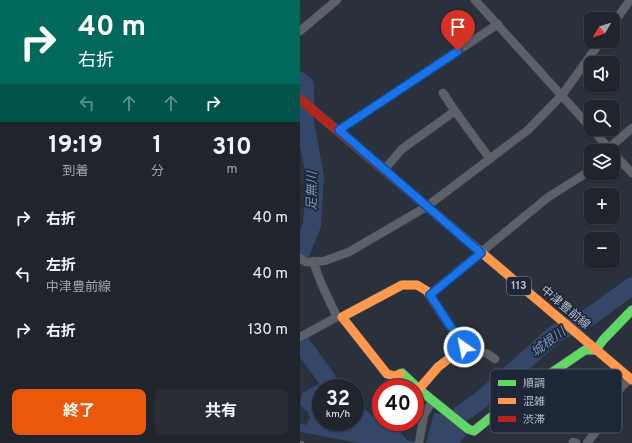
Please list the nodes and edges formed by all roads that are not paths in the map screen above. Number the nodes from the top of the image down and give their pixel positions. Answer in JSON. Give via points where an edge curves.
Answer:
{"nodes":[{"id":1,"x":337,"y":0,"type":"edge"},
{"id":2,"x":475,"y":0,"type":"edge"},
{"id":3,"x":630,"y":0,"type":"edge"},
{"id":4,"x":620,"y":14,"type":"edge"},
{"id":5,"x":498,"y":24,"type":"junction"},
{"id":6,"x":300,"y":31,"type":"edge"},
{"id":7,"x":596,"y":48,"type":"edge"},
{"id":8,"x":443,"y":93,"type":"dead end"},
{"id":9,"x":562,"y":95,"type":"junction"},
{"id":10,"x":301,"y":102,"type":"edge"},
{"id":11,"x":455,"y":111,"type":"junction"},
{"id":12,"x":584,"y":119,"type":"edge"},
{"id":13,"x":632,"y":128,"type":"edge"},
{"id":14,"x":339,"y":130,"type":"junction"},
{"id":15,"x":598,"y":136,"type":"edge"},
{"id":16,"x":605,"y":144,"type":"edge"},
{"id":17,"x":619,"y":144,"type":"edge"},
{"id":18,"x":490,"y":159,"type":"junction"},
{"id":19,"x":620,"y":161,"type":"edge"},
{"id":20,"x":384,"y":170,"type":"junction"},
{"id":21,"x":632,"y":173,"type":"edge"},
{"id":22,"x":584,"y":174,"type":"edge"},
{"id":23,"x":426,"y":207,"type":"junction"},
{"id":24,"x":481,"y":253,"type":"junction"},
{"id":25,"x":307,"y":260,"type":"edge"},
{"id":26,"x":430,"y":295,"type":"junction"},
{"id":27,"x":632,"y":310,"type":"edge"},
{"id":28,"x":339,"y":317,"type":"junction"},
{"id":29,"x":300,"y":337,"type":"edge"},
{"id":30,"x":464,"y":347,"type":"junction"},
{"id":31,"x":596,"y":350,"type":"junction"},
{"id":32,"x":495,"y":359,"type":"dead end"},
{"id":33,"x":557,"y":369,"type":"edge"},
{"id":34,"x":619,"y":369,"type":"edge"},
{"id":35,"x":622,"y":372,"type":"edge"},
{"id":36,"x":408,"y":379,"type":"edge"},
{"id":37,"x":631,"y":379,"type":"edge"},
{"id":38,"x":424,"y":383,"type":"edge"},
{"id":39,"x":622,"y":387,"type":"edge"},
{"id":40,"x":424,"y":393,"type":"edge"},
{"id":41,"x":433,"y":400,"type":"junction"},
{"id":42,"x":490,"y":418,"type":"edge"},
{"id":43,"x":595,"y":433,"type":"edge"},
{"id":44,"x":419,"y":443,"type":"edge"},
{"id":45,"x":587,"y":443,"type":"edge"}],
"edges":[{"from":1,"to":6,"type":"street"},
{"from":2,"to":5,"type":"street"},
{"from":3,"to":4,"type":"street"},
{"from":5,"to":9,"type":"street"},
{"from":5,"to":14,"type":"street"},
{"from":7,"to":9,"type":"street"},
{"from":8,"to":11,"type":"street"},
{"from":9,"to":12,"type":"street"},
{"from":9,"to":18,"type":"street","via":[[528,130]]},
{"from":10,"to":14,"type":"street","name":"中津豊前線","number":"113"},
{"from":11,"to":18,"type":"street"},
{"from":11,"to":20,"type":"street","via":[[402,149]]},
{"from":13,"to":17,"type":"street"},
{"from":14,"to":20,"type":"street","name":"中津豊前線","number":"113"},
{"from":15,"to":16,"type":"street"},
{"from":18,"to":23,"type":"street"},
{"from":19,"to":21,"type":"street"},
{"from":20,"to":23,"type":"street","name":"中津豊前線","number":"113"},
{"from":22,"to":24,"type":"street","via":[[547,198]]},
{"from":23,"to":24,"type":"street","name":"中津豊前線","number":"113"},
{"from":23,"to":25,"type":"street","via":[[349,252],[324,261]]},
{"from":24,"to":26,"type":"street"},
{"from":24,"to":31,"type":"street","name":"中津豊前線","number":"113"},
{"from":25,"to":28,"type":"street"},
{"from":26,"to":28,"type":"street","via":[[417,285],[402,285]]},
{"from":26,"to":30,"type":"street"},
{"from":27,"to":31,"type":"street"},
{"from":28,"to":29,"type":"street"},
{"from":28,"to":36,"type":"street","via":[[387,374],[395,376],[402,373]]},
{"from":30,"to":32,"type":"street","via":[[488,354]]},
{"from":30,"to":38,"type":"street","via":[[438,367]]},
{"from":31,"to":33,"type":"street","via":[[585,350]]},
{"from":31,"to":34,"type":"street","name":"中津豊前線","number":"113"},
{"from":35,"to":37,"type":"street","name":"中津豊前線","number":"113"},
{"from":37,"to":39,"type":"street"},
{"from":40,"to":41,"type":"street"},
{"from":41,"to":42,"type":"street","via":[[468,429],[474,431]]},
{"from":41,"to":44,"type":"street","via":[[424,415]]},
{"from":43,"to":45,"type":"street"}]}
